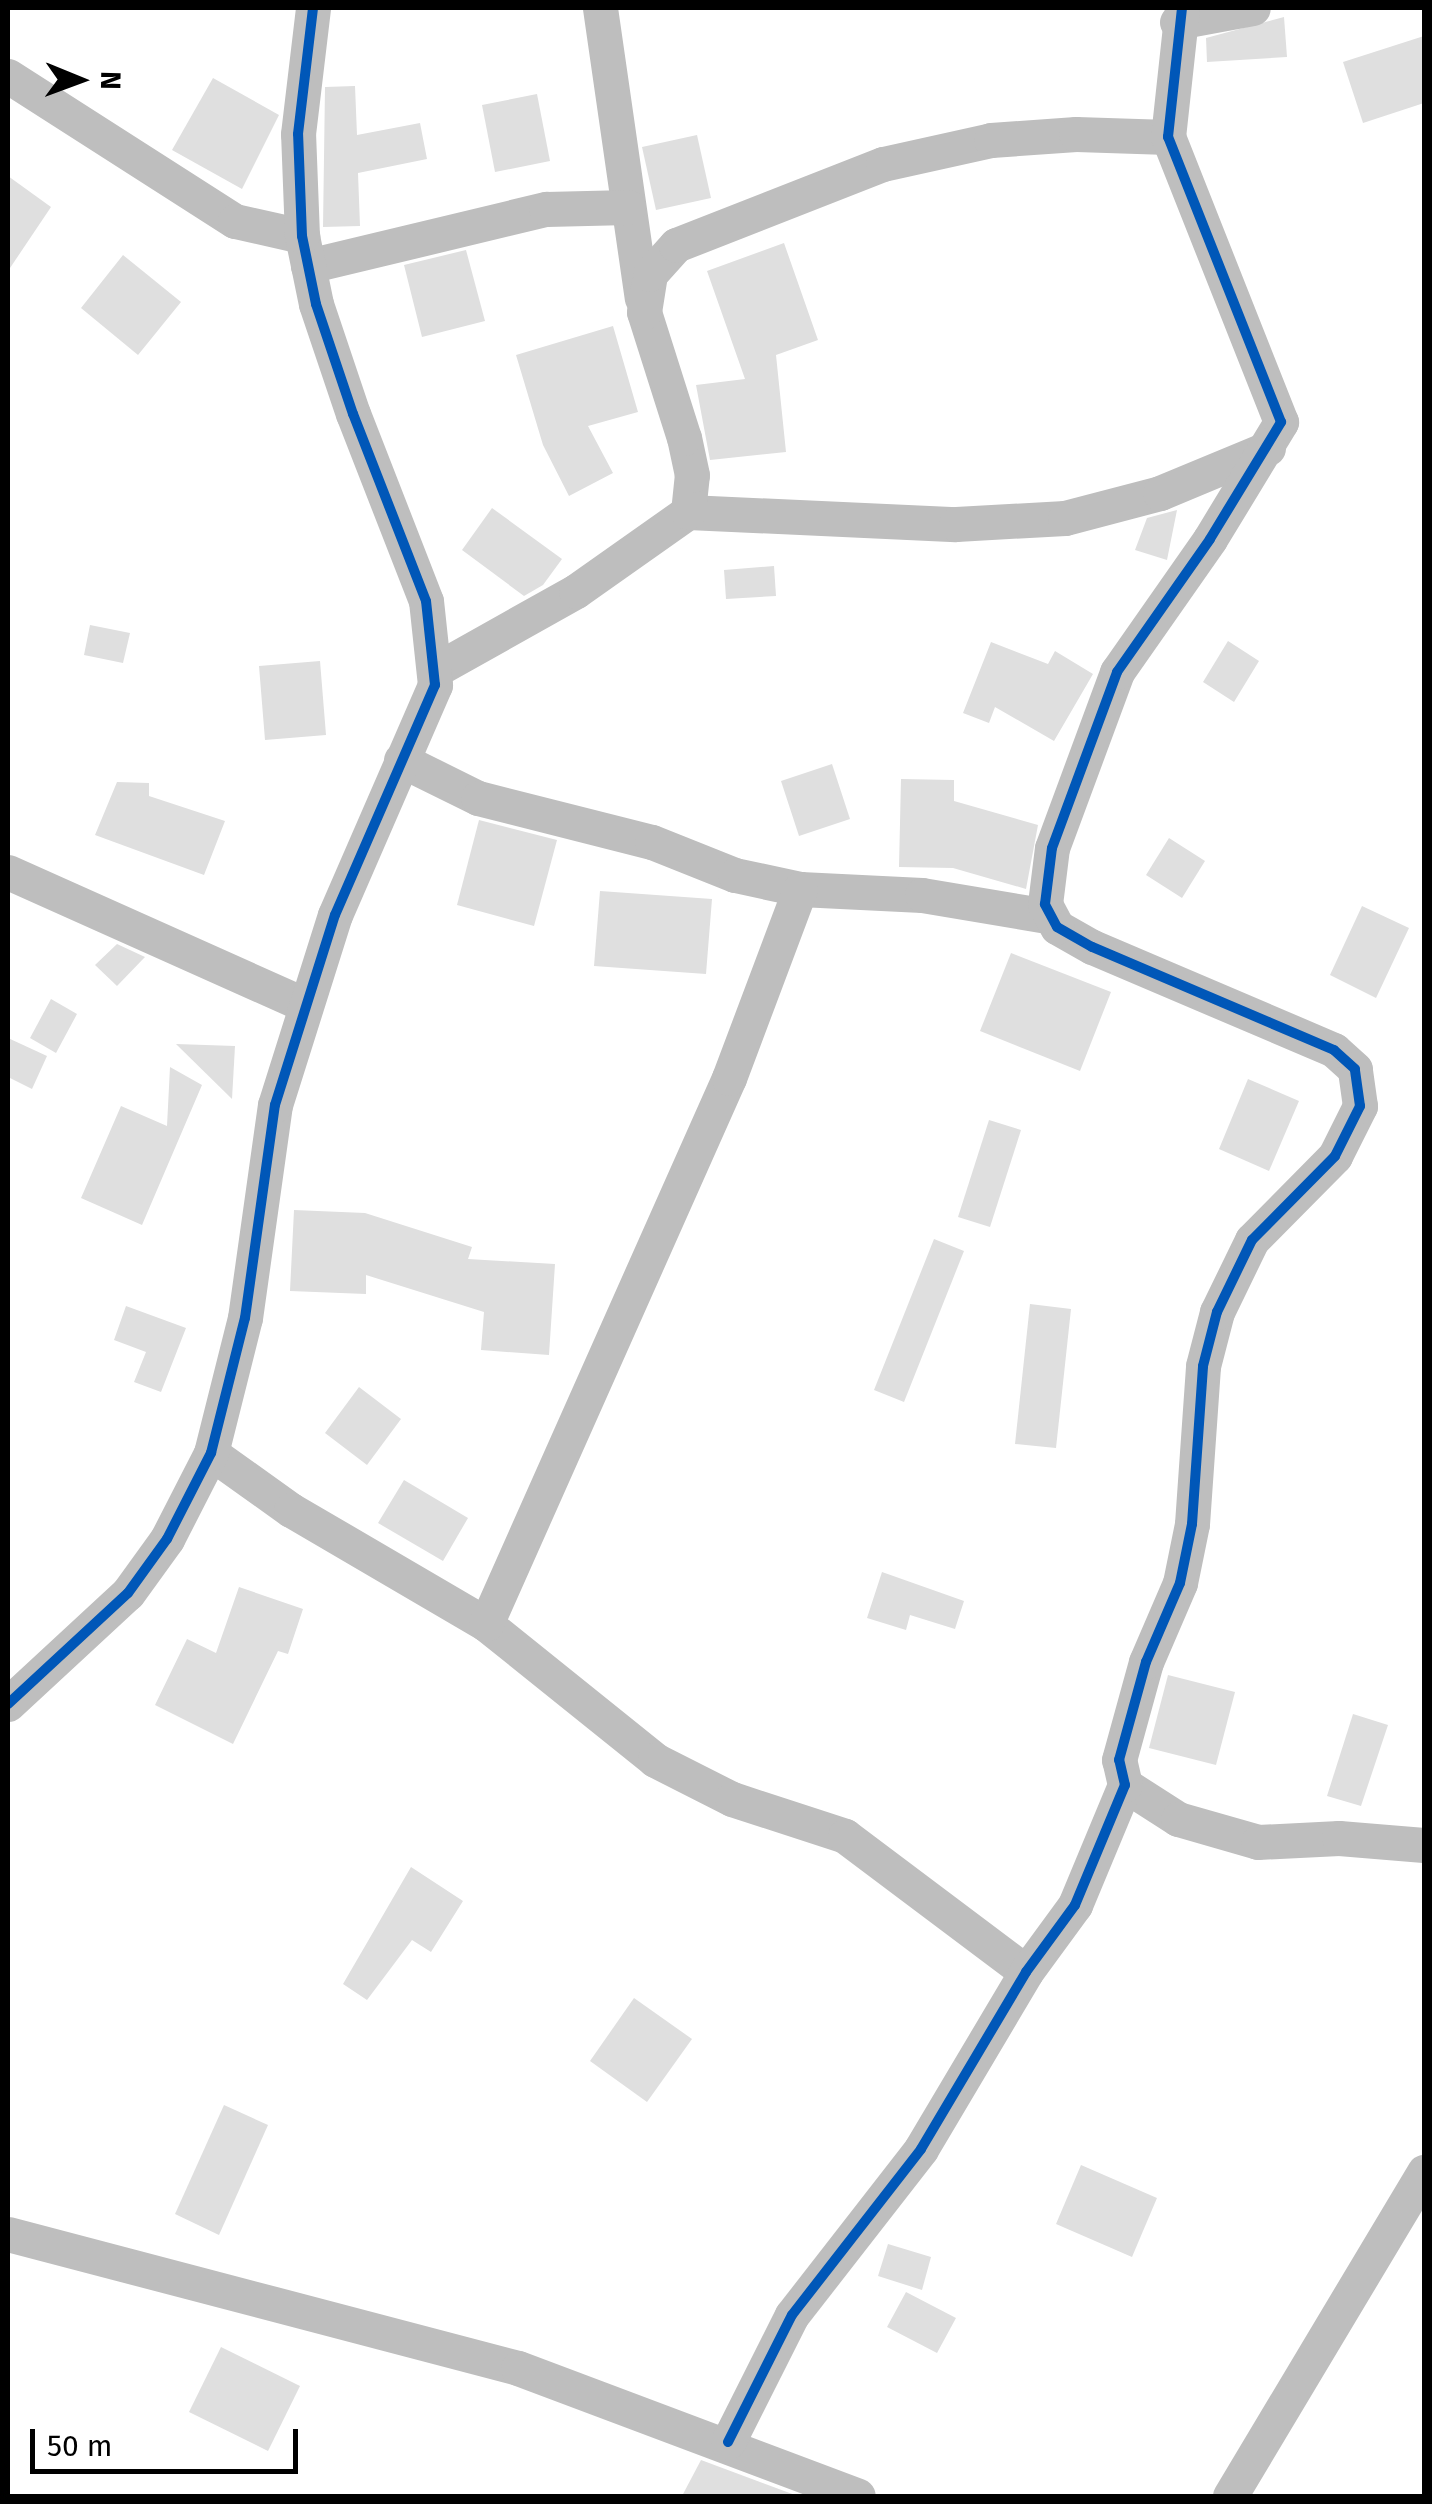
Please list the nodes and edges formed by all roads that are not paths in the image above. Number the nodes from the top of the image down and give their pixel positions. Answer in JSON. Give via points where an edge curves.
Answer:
{"nodes":[{"id":1,"x":313,"y":8,"type":"edge"},
{"id":2,"x":600,"y":8,"type":"edge"},
{"id":3,"x":1253,"y":8,"type":"edge"},
{"id":4,"x":1180,"y":15,"type":"edge"},
{"id":5,"x":8,"y":76,"type":"edge"},
{"id":6,"x":1168,"y":138,"type":"junction"},
{"id":7,"x":628,"y":207,"type":"junction"},
{"id":8,"x":305,"y":251,"type":"junction"},
{"id":9,"x":644,"y":312,"type":"junction"},
{"id":10,"x":1268,"y":448,"type":"junction"},
{"id":11,"x":688,"y":512,"type":"junction"},
{"id":12,"x":437,"y":670,"type":"junction"},
{"id":13,"x":401,"y":760,"type":"junction"},
{"id":14,"x":8,"y":872,"type":"edge"},
{"id":15,"x":800,"y":889,"type":"junction"},
{"id":16,"x":1048,"y":916,"type":"junction"},
{"id":17,"x":306,"y":1005,"type":"junction"},
{"id":18,"x":211,"y":1453,"type":"junction"},
{"id":19,"x":486,"y":1624,"type":"junction"},
{"id":20,"x":8,"y":1704,"type":"edge"},
{"id":21,"x":1126,"y":1784,"type":"junction"},
{"id":22,"x":1424,"y":1845,"type":"edge"},
{"id":23,"x":1026,"y":1972,"type":"junction"},
{"id":24,"x":1424,"y":2172,"type":"edge"},
{"id":25,"x":8,"y":2234,"type":"edge"},
{"id":26,"x":728,"y":2442,"type":"junction"},
{"id":27,"x":858,"y":2496,"type":"edge"},
{"id":28,"x":1230,"y":2496,"type":"edge"}],
"edges":[{"from":1,"to":8,"type":"street","via":[[298,134]]},
{"from":2,"to":7,"type":"street"},
{"from":3,"to":4,"type":"street"},
{"from":4,"to":6,"type":"street"},
{"from":5,"to":8,"type":"street","via":[[235,220]]},
{"from":6,"to":9,"type":"street","via":[[1076,134],[991,140],[883,164],[676,246],[650,274]]},
{"from":6,"to":10,"type":"street","via":[[1278,412],[1278,434]]},
{"from":7,"to":8,"type":"street","via":[[546,209]]},
{"from":7,"to":9,"type":"street"},
{"from":8,"to":12,"type":"street","via":[[353,414],[413,558]]},
{"from":9,"to":11,"type":"street","via":[[692,474]]},
{"from":10,"to":11,"type":"street","via":[[1160,494],[1065,518],[885,523]]},
{"from":10,"to":16,"type":"street","via":[[1117,672],[1052,848]]},
{"from":11,"to":12,"type":"street","via":[[576,592]]},
{"from":12,"to":13,"type":"street"},
{"from":13,"to":15,"type":"street","via":[[478,798]]},
{"from":13,"to":17,"type":"street","via":[[335,916]]},
{"from":14,"to":17,"type":"street"},
{"from":15,"to":16,"type":"street","via":[[922,895]]},
{"from":15,"to":19,"type":"street","via":[[694,1161]]},
{"from":16,"to":21,"type":"street","via":[[1092,947],[1334,1050],[1354,1069],[1360,1086],[1360,1106],[1335,1156],[1267,1220],[1216,1312],[1201,1384],[1188,1545],[1119,1760]]},
{"from":17,"to":18,"type":"street","via":[[275,1106],[245,1318]]},
{"from":18,"to":19,"type":"street","via":[[291,1510]]},
{"from":18,"to":20,"type":"street","via":[[167,1539],[128,1593]]},
{"from":19,"to":23,"type":"street","via":[[654,1760],[732,1799],[845,1836]]},
{"from":21,"to":22,"type":"street","via":[[1178,1818],[1258,1842],[1339,1838]]},
{"from":21,"to":23,"type":"street","via":[[1075,1906]]},
{"from":23,"to":26,"type":"street","via":[[921,2150],[792,2315]]},
{"from":24,"to":28,"type":"street"},
{"from":25,"to":26,"type":"street","via":[[518,2368]]},
{"from":26,"to":27,"type":"street"}]}
